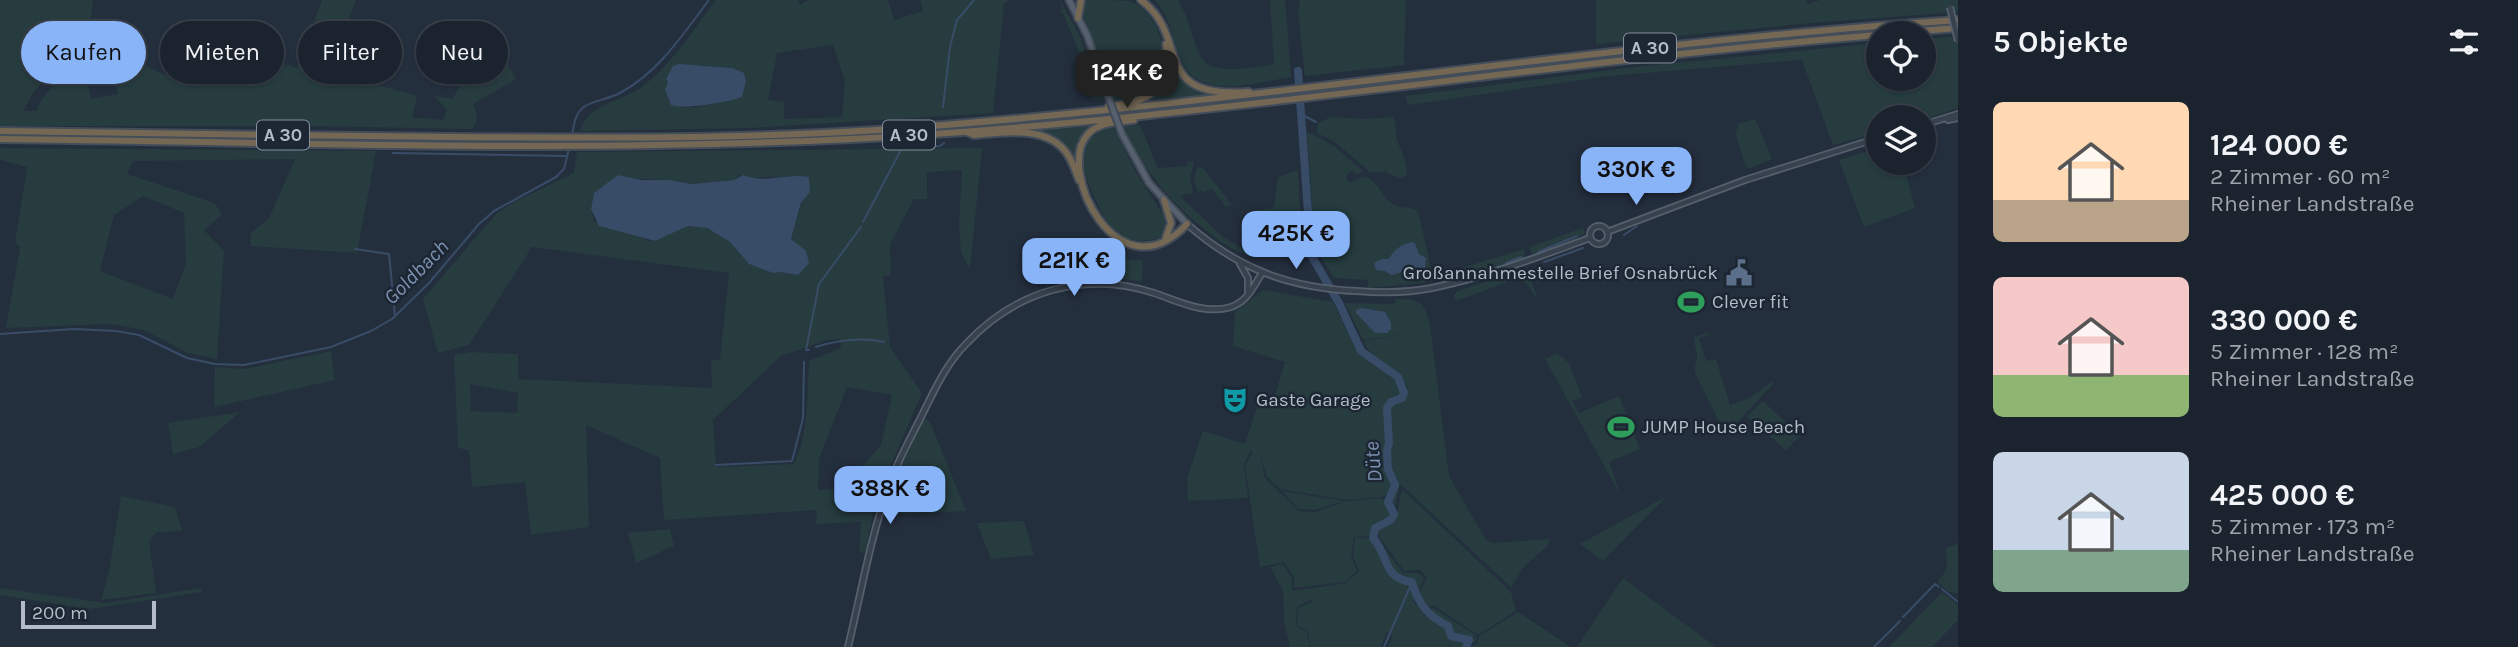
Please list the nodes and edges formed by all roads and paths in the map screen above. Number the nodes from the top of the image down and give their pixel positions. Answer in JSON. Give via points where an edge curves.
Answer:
{"nodes":[{"id":1,"x":1069,"y":0,"type":"edge"},
{"id":2,"x":1082,"y":0,"type":"edge"},
{"id":3,"x":1141,"y":0,"type":"edge"},
{"id":4,"x":1950,"y":0,"type":"edge"},
{"id":5,"x":1078,"y":18,"type":"junction"},
{"id":6,"x":1958,"y":20,"type":"edge"},
{"id":7,"x":1958,"y":28,"type":"edge"},
{"id":8,"x":1936,"y":30,"type":"edge"},
{"id":9,"x":1165,"y":35,"type":"junction"},
{"id":10,"x":1866,"y":35,"type":"edge"},
{"id":11,"x":1958,"y":41,"type":"edge"},
{"id":12,"x":1305,"y":93,"type":"junction"},
{"id":13,"x":1258,"y":94,"type":"junction"},
{"id":14,"x":1075,"y":114,"type":"junction"},
{"id":15,"x":1154,"y":114,"type":"junction"},
{"id":16,"x":1958,"y":116,"type":"edge"},
{"id":17,"x":1936,"y":122,"type":"edge"},
{"id":18,"x":0,"y":131,"type":"edge"},
{"id":19,"x":965,"y":131,"type":"junction"},
{"id":20,"x":0,"y":139,"type":"edge"},
{"id":21,"x":565,"y":141,"type":"junction"},
{"id":22,"x":577,"y":141,"type":"junction"},
{"id":23,"x":1866,"y":142,"type":"edge"},
{"id":24,"x":1085,"y":190,"type":"junction"},
{"id":25,"x":1164,"y":201,"type":"junction"},
{"id":26,"x":1187,"y":224,"type":"junction"},
{"id":27,"x":1607,"y":232,"type":"junction"},
{"id":28,"x":1590,"y":238,"type":"junction"},
{"id":29,"x":1152,"y":245,"type":"junction"},
{"id":30,"x":1238,"y":261,"type":"junction"},
{"id":31,"x":1262,"y":273,"type":"junction"},
{"id":32,"x":1244,"y":300,"type":"junction"},
{"id":33,"x":848,"y":647,"type":"edge"}],
"edges":[{"from":1,"to":5,"type":"main road"},
{"from":2,"to":5,"type":"highway"},
{"from":3,"to":9,"type":"highway","via":[[1153,10]]},
{"from":4,"to":11,"type":"street","bridge":true},
{"from":5,"to":25,"type":"main road","bridge":true,"via":[[1122,134]]},
{"from":6,"to":12,"type":"highway","number":"A 30","via":[[1655,47]]},
{"from":7,"to":8,"type":"highway"},
{"from":9,"to":13,"type":"highway","via":[[1175,64],[1194,84],[1216,92]]},
{"from":9,"to":14,"type":"highway","via":[[1166,73],[1154,93],[1130,104]]},
{"from":10,"to":12,"type":"highway","number":"A 30"},
{"from":12,"to":13,"type":"highway","number":"A 30"},
{"from":12,"to":15,"type":"highway","number":"A 30","via":[[1292,99]]},
{"from":13,"to":14,"type":"highway","number":"A 30"},
{"from":14,"to":22,"type":"highway","number":"A 30","via":[[802,134]]},
{"from":15,"to":19,"type":"highway","number":"A 30"},
{"from":15,"to":24,"type":"highway","via":[[1108,123],[1088,134],[1078,152]]},
{"from":16,"to":17,"type":"street"},
{"from":18,"to":21,"type":"highway","number":"A 30"},
{"from":19,"to":22,"type":"highway","number":"A 30","via":[[779,142]]},
{"from":19,"to":24,"type":"highway","via":[[975,135],[1025,133],[1050,139],[1068,155]]},
{"from":20,"to":21,"type":"highway","number":"A 30"},
{"from":21,"to":22,"type":"highway","number":"A 30"},
{"from":23,"to":27,"type":"street","via":[[1745,180]]},
{"from":24,"to":29,"type":"highway","via":[[1104,228],[1114,237],[1138,246]]},
{"from":25,"to":26,"type":"main road"},
{"from":25,"to":29,"type":"highway","via":[[1171,229]]},
{"from":26,"to":29,"type":"highway"},
{"from":26,"to":30,"type":"street"},
{"from":27,"to":28,"type":"street","via":[[1603,243]]},
{"from":27,"to":28,"type":"street","via":[[1596,226]]},
{"from":28,"to":31,"type":"street","via":[[1518,265],[1433,288],[1392,292],[1325,289]]},
{"from":30,"to":31,"type":"street"},
{"from":30,"to":32,"type":"street","via":[[1250,284]]},
{"from":31,"to":32,"type":"street"},
{"from":32,"to":33,"type":"street","via":[[1210,309],[1130,287],[1082,284],[1022,301],[976,334],[938,383],[888,486]]}]}
